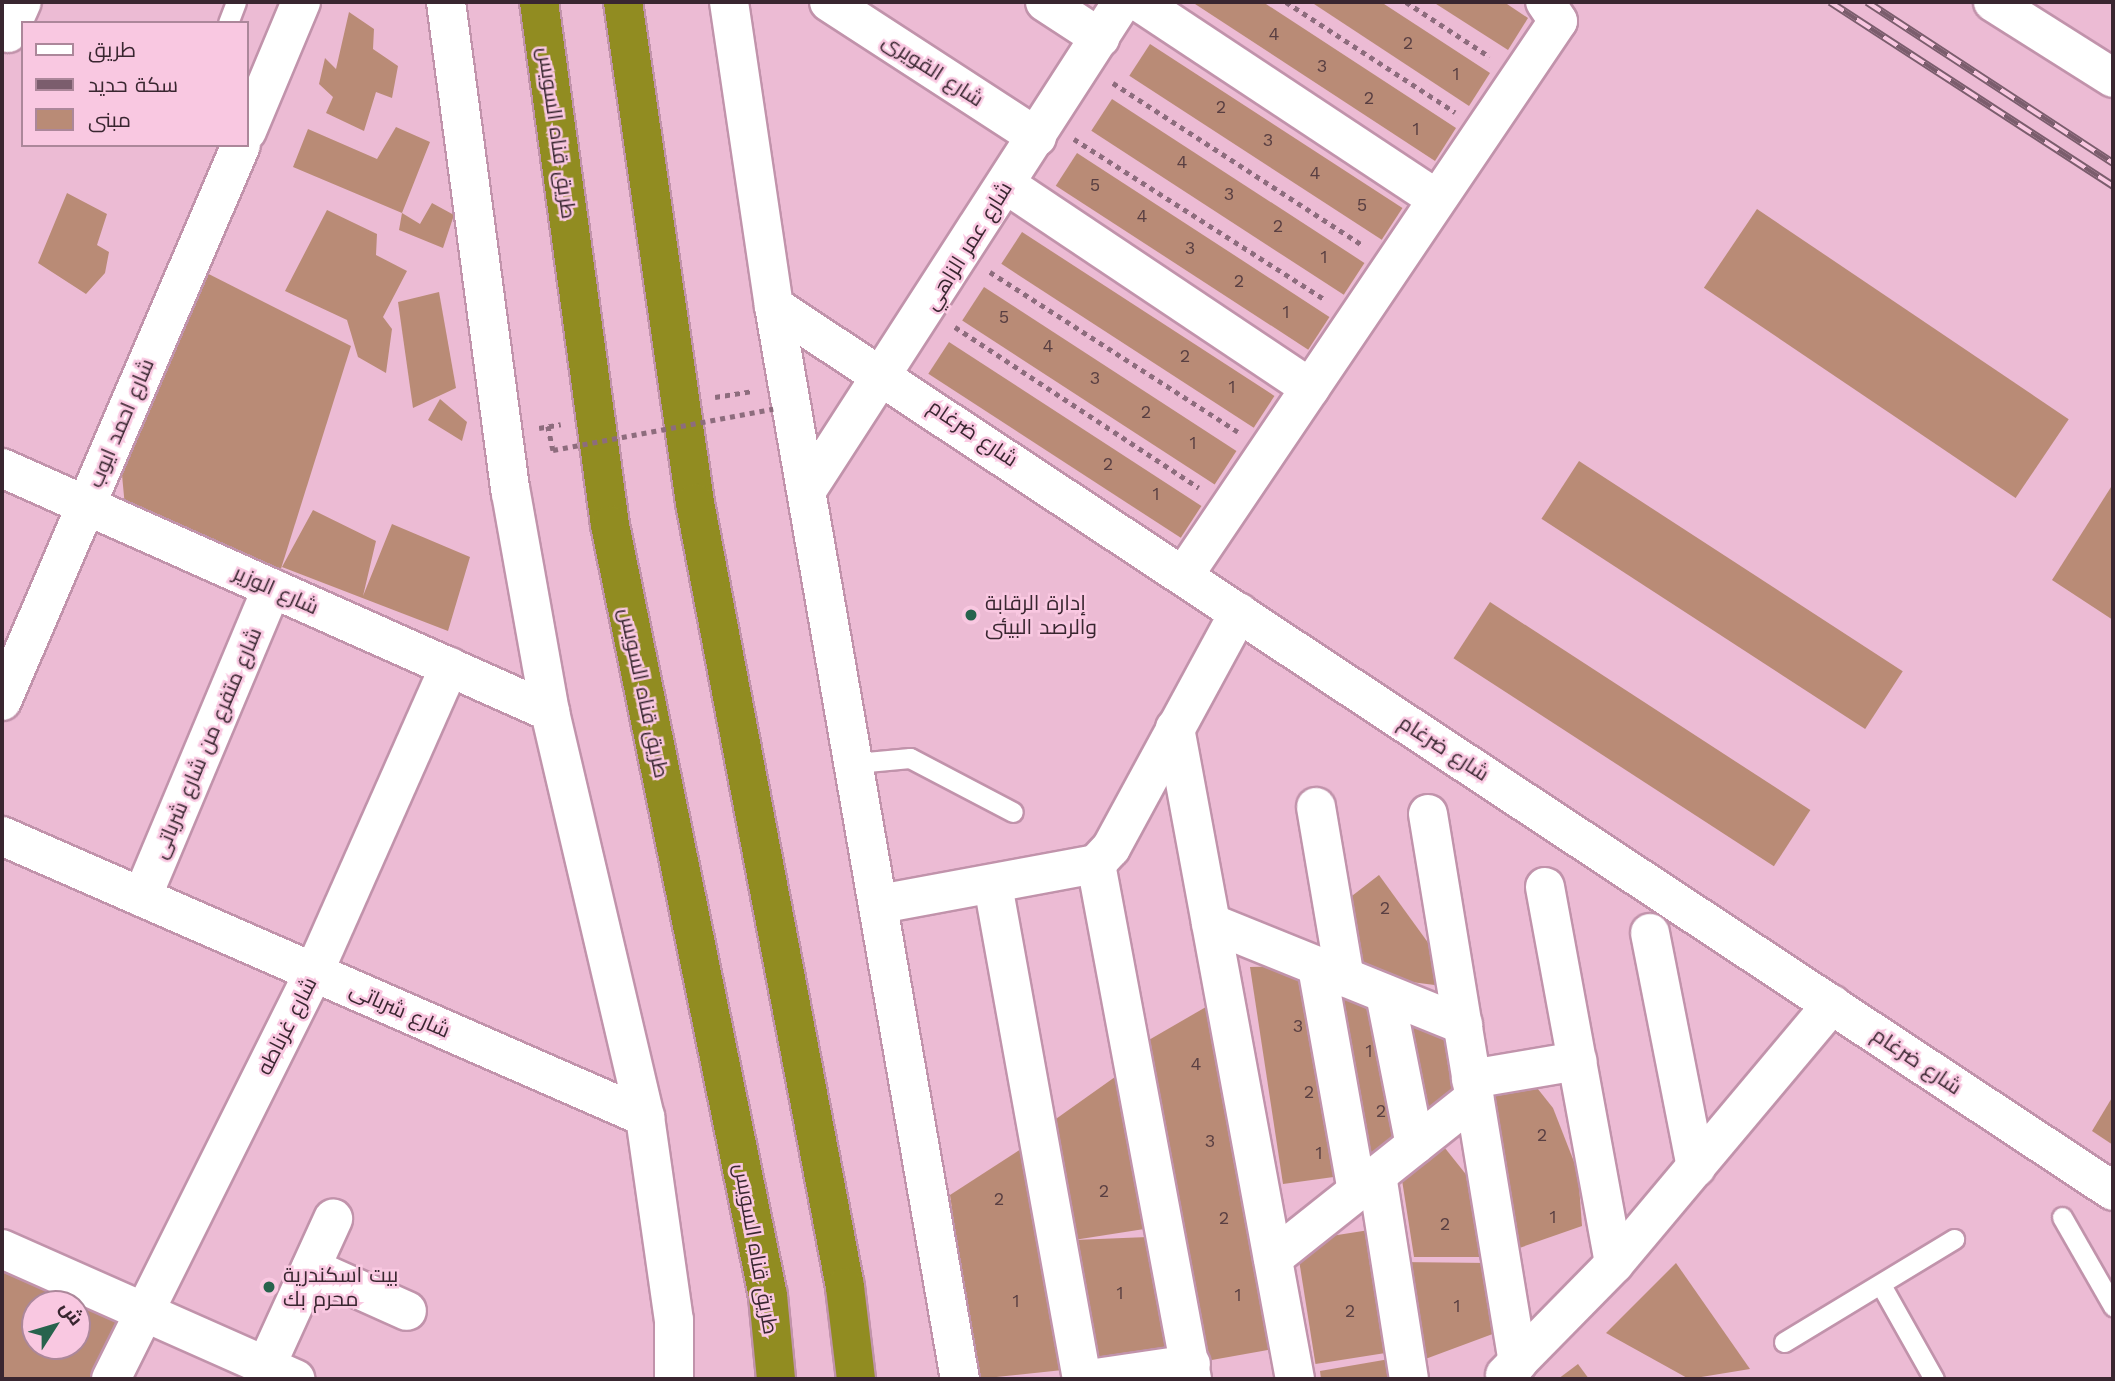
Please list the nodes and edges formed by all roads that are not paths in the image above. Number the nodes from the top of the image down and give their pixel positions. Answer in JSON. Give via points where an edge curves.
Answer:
{"nodes":[{"id":1,"x":236,"y":2,"type":"edge"},
{"id":2,"x":301,"y":2,"type":"edge"},
{"id":3,"x":446,"y":2,"type":"edge"},
{"id":4,"x":539,"y":2,"type":"edge"},
{"id":5,"x":623,"y":2,"type":"edge"},
{"id":6,"x":729,"y":2,"type":"edge"},
{"id":7,"x":829,"y":2,"type":"edge"},
{"id":8,"x":1045,"y":2,"type":"edge"},
{"id":9,"x":1122,"y":2,"type":"edge"},
{"id":10,"x":1139,"y":2,"type":"edge"},
{"id":11,"x":1545,"y":2,"type":"edge"},
{"id":12,"x":1993,"y":2,"type":"edge"},
{"id":13,"x":229,"y":21,"type":"edge"},
{"id":14,"x":1091,"y":51,"type":"junction"},
{"id":15,"x":2113,"y":78,"type":"edge"},
{"id":16,"x":248,"y":129,"type":"edge"},
{"id":17,"x":1042,"y":129,"type":"junction"},
{"id":18,"x":240,"y":147,"type":"edge"},
{"id":19,"x":1007,"y":185,"type":"junction"},
{"id":20,"x":1437,"y":199,"type":"junction"},
{"id":21,"x":774,"y":306,"type":"junction"},
{"id":22,"x":887,"y":375,"type":"junction"},
{"id":23,"x":1310,"y":388,"type":"junction"},
{"id":24,"x":2,"y":468,"type":"edge"},
{"id":25,"x":809,"y":487,"type":"junction"},
{"id":26,"x":86,"y":505,"type":"junction"},
{"id":27,"x":1184,"y":575,"type":"junction"},
{"id":28,"x":272,"y":588,"type":"junction"},
{"id":29,"x":1239,"y":612,"type":"junction"},
{"id":30,"x":449,"y":667,"type":"junction"},
{"id":31,"x":2,"y":701,"type":"edge"},
{"id":32,"x":550,"y":712,"type":"junction"},
{"id":33,"x":1175,"y":728,"type":"junction"},
{"id":34,"x":856,"y":763,"type":"junction"},
{"id":35,"x":1316,"y":807,"type":"dead end"},
{"id":36,"x":1013,"y":812,"type":"dead end"},
{"id":37,"x":1428,"y":814,"type":"dead end"},
{"id":38,"x":2,"y":836,"type":"edge"},
{"id":39,"x":1096,"y":864,"type":"junction"},
{"id":40,"x":993,"y":885,"type":"junction"},
{"id":41,"x":1545,"y":887,"type":"dead end"},
{"id":42,"x":142,"y":898,"type":"junction"},
{"id":43,"x":880,"y":904,"type":"junction"},
{"id":44,"x":1211,"y":923,"type":"junction"},
{"id":45,"x":1650,"y":933,"type":"dead end"},
{"id":46,"x":314,"y":972,"type":"junction"},
{"id":47,"x":1331,"y":972,"type":"junction"},
{"id":48,"x":1385,"y":994,"type":"junction"},
{"id":49,"x":1832,"y":1004,"type":"junction"},
{"id":50,"x":1463,"y":1026,"type":"junction"},
{"id":51,"x":1577,"y":1061,"type":"junction"},
{"id":52,"x":1473,"y":1088,"type":"junction"},
{"id":53,"x":645,"y":1117,"type":"junction"},
{"id":54,"x":1415,"y":1144,"type":"junction"},
{"id":55,"x":1696,"y":1168,"type":"junction"},
{"id":56,"x":1367,"y":1183,"type":"junction"},
{"id":57,"x":2113,"y":1191,"type":"edge"},
{"id":58,"x":2062,"y":1217,"type":"dead end"},
{"id":59,"x":333,"y":1219,"type":"dead end"},
{"id":60,"x":1954,"y":1239,"type":"dead end"},
{"id":61,"x":2,"y":1249,"type":"edge"},
{"id":62,"x":1273,"y":1258,"type":"junction"},
{"id":63,"x":1614,"y":1264,"type":"junction"},
{"id":64,"x":311,"y":1268,"type":"junction"},
{"id":65,"x":1881,"y":1285,"type":"junction"},
{"id":66,"x":2112,"y":1303,"type":"edge"},
{"id":67,"x":141,"y":1311,"type":"junction"},
{"id":68,"x":407,"y":1311,"type":"dead end"},
{"id":69,"x":1784,"y":1342,"type":"dead end"},
{"id":70,"x":260,"y":1370,"type":"edge"},
{"id":71,"x":1509,"y":1371,"type":"edge"},
{"id":72,"x":1192,"y":1372,"type":"edge"},
{"id":73,"x":111,"y":1379,"type":"edge"},
{"id":74,"x":674,"y":1379,"type":"edge"},
{"id":75,"x":776,"y":1379,"type":"edge"},
{"id":76,"x":856,"y":1379,"type":"edge"},
{"id":77,"x":960,"y":1379,"type":"edge"},
{"id":78,"x":1082,"y":1379,"type":"edge"},
{"id":79,"x":1089,"y":1379,"type":"edge"},
{"id":80,"x":1296,"y":1379,"type":"edge"},
{"id":81,"x":1409,"y":1379,"type":"edge"},
{"id":82,"x":1934,"y":1379,"type":"edge"}],
"edges":[{"from":1,"to":13,"type":"lane"},
{"from":2,"to":16,"type":"street"},
{"from":3,"to":32,"type":"street","via":[[505,434]]},
{"from":4,"to":75,"type":"highway","name":"طريق قناه السويس","via":[[610,524],[768,1296]]},
{"from":5,"to":76,"type":"highway","via":[[681,403],[845,1287]]},
{"from":6,"to":21,"type":"street"},
{"from":7,"to":17,"type":"street","name":"شارع القويرى"},
{"from":8,"to":14,"type":"street"},
{"from":9,"to":14,"type":"street","name":"شارع عمر الزاهي"},
{"from":10,"to":20,"type":"street"},
{"from":11,"to":20,"type":"street","via":[[1558,21]]},
{"from":12,"to":15,"type":"street"},
{"from":14,"to":17,"type":"street","name":"شارع عمر الزاهي"},
{"from":17,"to":19,"type":"street","name":"شارع عمر الزاهي"},
{"from":18,"to":26,"type":"street","name":"شارع احمد ايوب"},
{"from":19,"to":22,"type":"street","name":"شارع عمر الزاهي"},
{"from":19,"to":23,"type":"street"},
{"from":20,"to":23,"type":"street"},
{"from":21,"to":22,"type":"street","name":"شارع ضرغام"},
{"from":21,"to":25,"type":"street","via":[[781,395]]},
{"from":22,"to":25,"type":"street","name":"شارع عمر الزاهي"},
{"from":22,"to":27,"type":"street","name":"شارع ضرغام"},
{"from":23,"to":27,"type":"street"},
{"from":24,"to":26,"type":"street","name":"شارع الوزير"},
{"from":25,"to":34,"type":"street"},
{"from":26,"to":28,"type":"street","name":"شارع الوزير"},
{"from":26,"to":31,"type":"street","name":"شارع احمد ايوب"},
{"from":27,"to":29,"type":"street","name":"شارع ضرغام"},
{"from":28,"to":30,"type":"street","name":"شارع الوزير"},
{"from":28,"to":42,"type":"street","name":"شارع متفرع من شارع شرباتى"},
{"from":29,"to":33,"type":"street"},
{"from":29,"to":49,"type":"street","name":"شارع ضرغام"},
{"from":30,"to":32,"type":"street","name":"شارع الوزير"},
{"from":30,"to":46,"type":"street","name":"شارع غرناطه"},
{"from":32,"to":53,"type":"street"},
{"from":33,"to":39,"type":"street","via":[[1111,848]]},
{"from":33,"to":44,"type":"street"},
{"from":34,"to":36,"type":"lane","via":[[910,758]]},
{"from":34,"to":43,"type":"street"},
{"from":35,"to":47,"type":"street"},
{"from":37,"to":50,"type":"street"},
{"from":38,"to":42,"type":"street","name":"شارع شرباتى"},
{"from":39,"to":40,"type":"street"},
{"from":39,"to":72,"type":"street"},
{"from":40,"to":43,"type":"street"},
{"from":40,"to":78,"type":"street"},
{"from":41,"to":51,"type":"street"},
{"from":42,"to":46,"type":"street","name":"شارع شرباتى"},
{"from":43,"to":77,"type":"street"},
{"from":44,"to":47,"type":"street"},
{"from":44,"to":62,"type":"street"},
{"from":45,"to":55,"type":"street"},
{"from":46,"to":53,"type":"street","name":"شارع شرباتى"},
{"from":46,"to":67,"type":"street","name":"شارع غرناطه"},
{"from":47,"to":48,"type":"street"},
{"from":47,"to":56,"type":"street"},
{"from":48,"to":50,"type":"street"},
{"from":48,"to":54,"type":"street"},
{"from":49,"to":55,"type":"street"},
{"from":49,"to":57,"type":"street","name":"شارع ضرغام"},
{"from":50,"to":52,"type":"street"},
{"from":51,"to":52,"type":"street"},
{"from":51,"to":63,"type":"street"},
{"from":52,"to":54,"type":"street"},
{"from":52,"to":71,"type":"street"},
{"from":53,"to":74,"type":"street","via":[[674,1320]]},
{"from":54,"to":56,"type":"street"},
{"from":55,"to":63,"type":"street"},
{"from":56,"to":62,"type":"street"},
{"from":56,"to":81,"type":"street"},
{"from":58,"to":66,"type":"lane"},
{"from":59,"to":64,"type":"street"},
{"from":60,"to":65,"type":"lane"},
{"from":61,"to":67,"type":"street"},
{"from":62,"to":80,"type":"street"},
{"from":63,"to":71,"type":"street"},
{"from":64,"to":68,"type":"street"},
{"from":64,"to":70,"type":"street"},
{"from":65,"to":69,"type":"lane"},
{"from":65,"to":82,"type":"lane"},
{"from":67,"to":70,"type":"street"},
{"from":67,"to":73,"type":"street","name":"شارع غرناطه"},
{"from":72,"to":79,"type":"street"}]}
